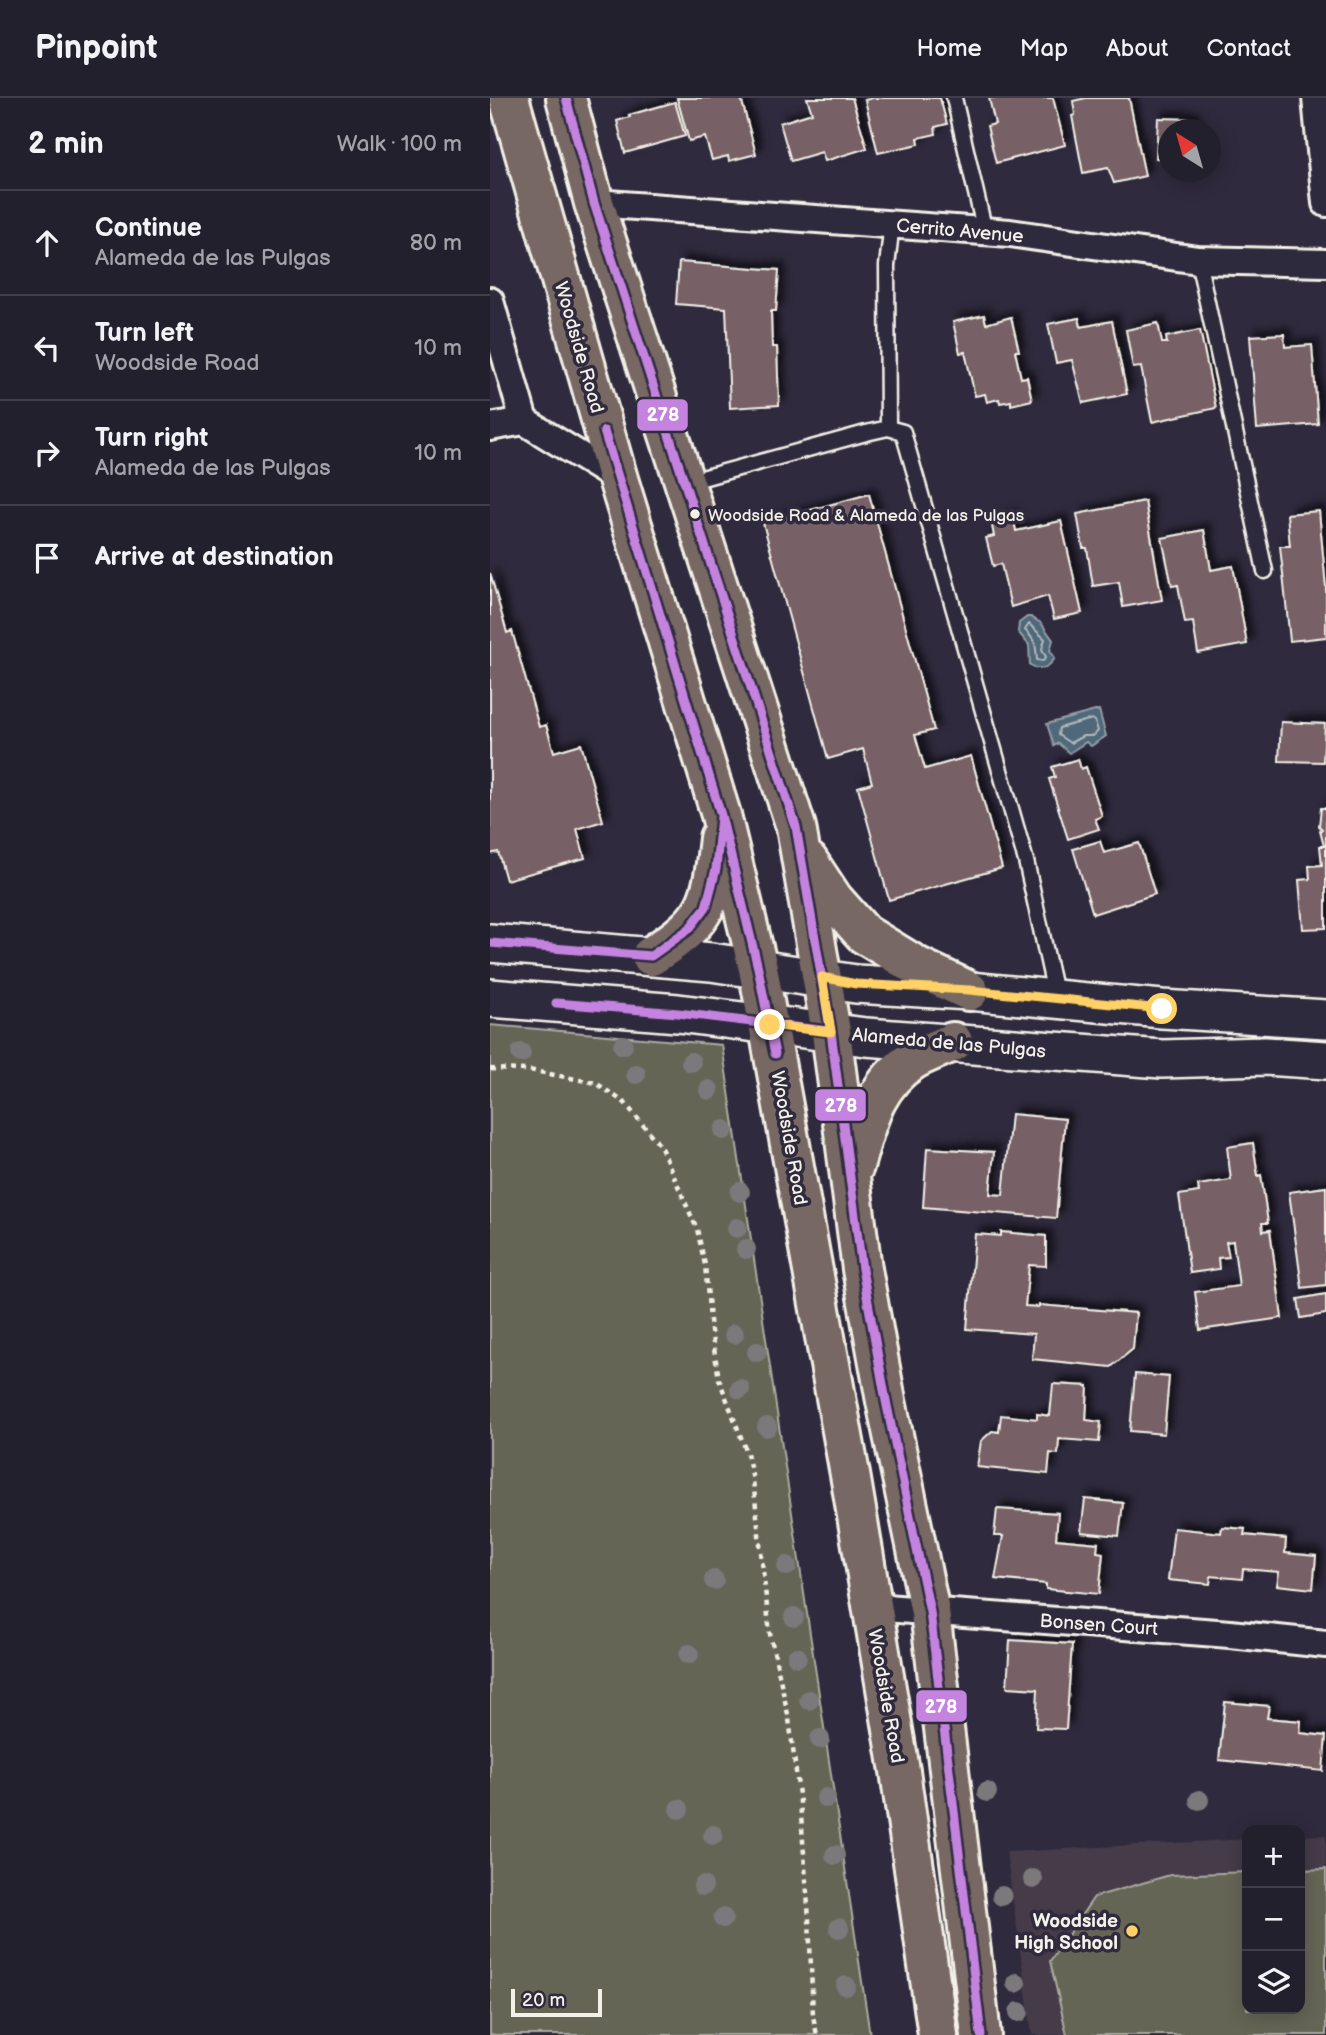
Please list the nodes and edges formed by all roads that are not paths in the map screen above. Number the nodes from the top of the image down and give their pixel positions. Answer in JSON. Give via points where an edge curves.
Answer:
{"nodes":[{"id":1,"x":509,"y":98,"type":"edge"},
{"id":2,"x":566,"y":98,"type":"edge"},
{"id":3,"x":954,"y":98,"type":"edge"},
{"id":4,"x":1317,"y":98,"type":"edge"},
{"id":5,"x":594,"y":203,"type":"junction"},
{"id":6,"x":1326,"y":203,"type":"edge"},
{"id":7,"x":892,"y":223,"type":"junction"},
{"id":8,"x":985,"y":232,"type":"junction"},
{"id":9,"x":1198,"y":260,"type":"junction"},
{"id":10,"x":1326,"y":263,"type":"edge"},
{"id":11,"x":490,"y":301,"type":"edge"},
{"id":12,"x":524,"y":421,"type":"junction"},
{"id":13,"x":490,"y":427,"type":"edge"},
{"id":14,"x":888,"y":428,"type":"junction"},
{"id":15,"x":618,"y":479,"type":"junction"},
{"id":16,"x":684,"y":483,"type":"junction"},
{"id":17,"x":1265,"y":571,"type":"dead end"},
{"id":18,"x":721,"y":815,"type":"junction"},
{"id":19,"x":799,"y":846,"type":"junction"},
{"id":20,"x":490,"y":943,"type":"edge"},
{"id":21,"x":652,"y":956,"type":"junction"},
{"id":22,"x":758,"y":968,"type":"junction"},
{"id":23,"x":822,"y":977,"type":"junction"},
{"id":24,"x":969,"y":990,"type":"junction"},
{"id":25,"x":490,"y":998,"type":"edge"},
{"id":26,"x":1057,"y":999,"type":"junction"},
{"id":27,"x":1326,"y":1019,"type":"edge"},
{"id":28,"x":770,"y":1025,"type":"junction"},
{"id":29,"x":831,"y":1032,"type":"junction"},
{"id":30,"x":953,"y":1042,"type":"junction"},
{"id":31,"x":1326,"y":1060,"type":"edge"},
{"id":32,"x":850,"y":1178,"type":"junction"},
{"id":33,"x":872,"y":1606,"type":"junction"},
{"id":34,"x":930,"y":1612,"type":"junction"},
{"id":35,"x":1326,"y":1644,"type":"edge"},
{"id":36,"x":938,"y":2035,"type":"edge"},
{"id":37,"x":981,"y":2035,"type":"edge"}],
"edges":[{"from":1,"to":15,"type":"main road","name":"Woodside Road"},
{"from":2,"to":5,"type":"main road"},
{"from":3,"to":8,"type":"lane"},
{"from":4,"to":6,"type":"street"},
{"from":5,"to":7,"type":"street","name":"Cerrito Avenue"},
{"from":5,"to":16,"type":"main road"},
{"from":7,"to":8,"type":"street","name":"Cerrito Avenue"},
{"from":7,"to":14,"type":"lane","via":[[887,266]]},
{"from":8,"to":9,"type":"street","name":"Cerrito Avenue"},
{"from":9,"to":10,"type":"street","name":"Cerrito Avenue"},
{"from":9,"to":17,"type":"lane"},
{"from":11,"to":12,"type":"street"},
{"from":12,"to":13,"type":"street"},
{"from":12,"to":15,"type":"street"},
{"from":14,"to":16,"type":"lane"},
{"from":14,"to":26,"type":"lane","via":[[906,437],[1026,861]]},
{"from":15,"to":18,"type":"main road","name":"Woodside Road"},
{"from":16,"to":19,"type":"main road"},
{"from":18,"to":21,"type":"main road","via":[[709,899],[698,920]]},
{"from":18,"to":22,"type":"main road","name":"Woodside Road"},
{"from":19,"to":23,"type":"main road"},
{"from":19,"to":24,"type":"main road","via":[[833,899],[864,934],[918,967]]},
{"from":20,"to":21,"type":"main road"},
{"from":21,"to":22,"type":"main road"},
{"from":22,"to":23,"type":"main road"},
{"from":22,"to":28,"type":"main road","name":"Woodside Road"},
{"from":23,"to":24,"type":"main road","via":[[856,984]]},
{"from":23,"to":29,"type":"main road"},
{"from":24,"to":26,"type":"main road"},
{"from":25,"to":28,"type":"main road","name":"Alameda de las Pulgas"},
{"from":26,"to":27,"type":"main road"},
{"from":28,"to":29,"type":"main road","name":"Alameda de las Pulgas"},
{"from":28,"to":33,"type":"main road","name":"Woodside Road"},
{"from":29,"to":30,"type":"main road","name":"Alameda de las Pulgas"},
{"from":29,"to":32,"type":"main road"},
{"from":30,"to":31,"type":"main road","name":"Alameda de las Pulgas","via":[[1162,1059],[1265,1056]]},
{"from":30,"to":32,"type":"main road","via":[[913,1060],[887,1081],[874,1103]]},
{"from":32,"to":34,"type":"main road","via":[[886,1401]]},
{"from":33,"to":34,"type":"street","name":"Bonsen Court"},
{"from":33,"to":36,"type":"main road","name":"Woodside Road"},
{"from":34,"to":35,"type":"street","name":"Bonsen Court"},
{"from":34,"to":37,"type":"main road"}]}
